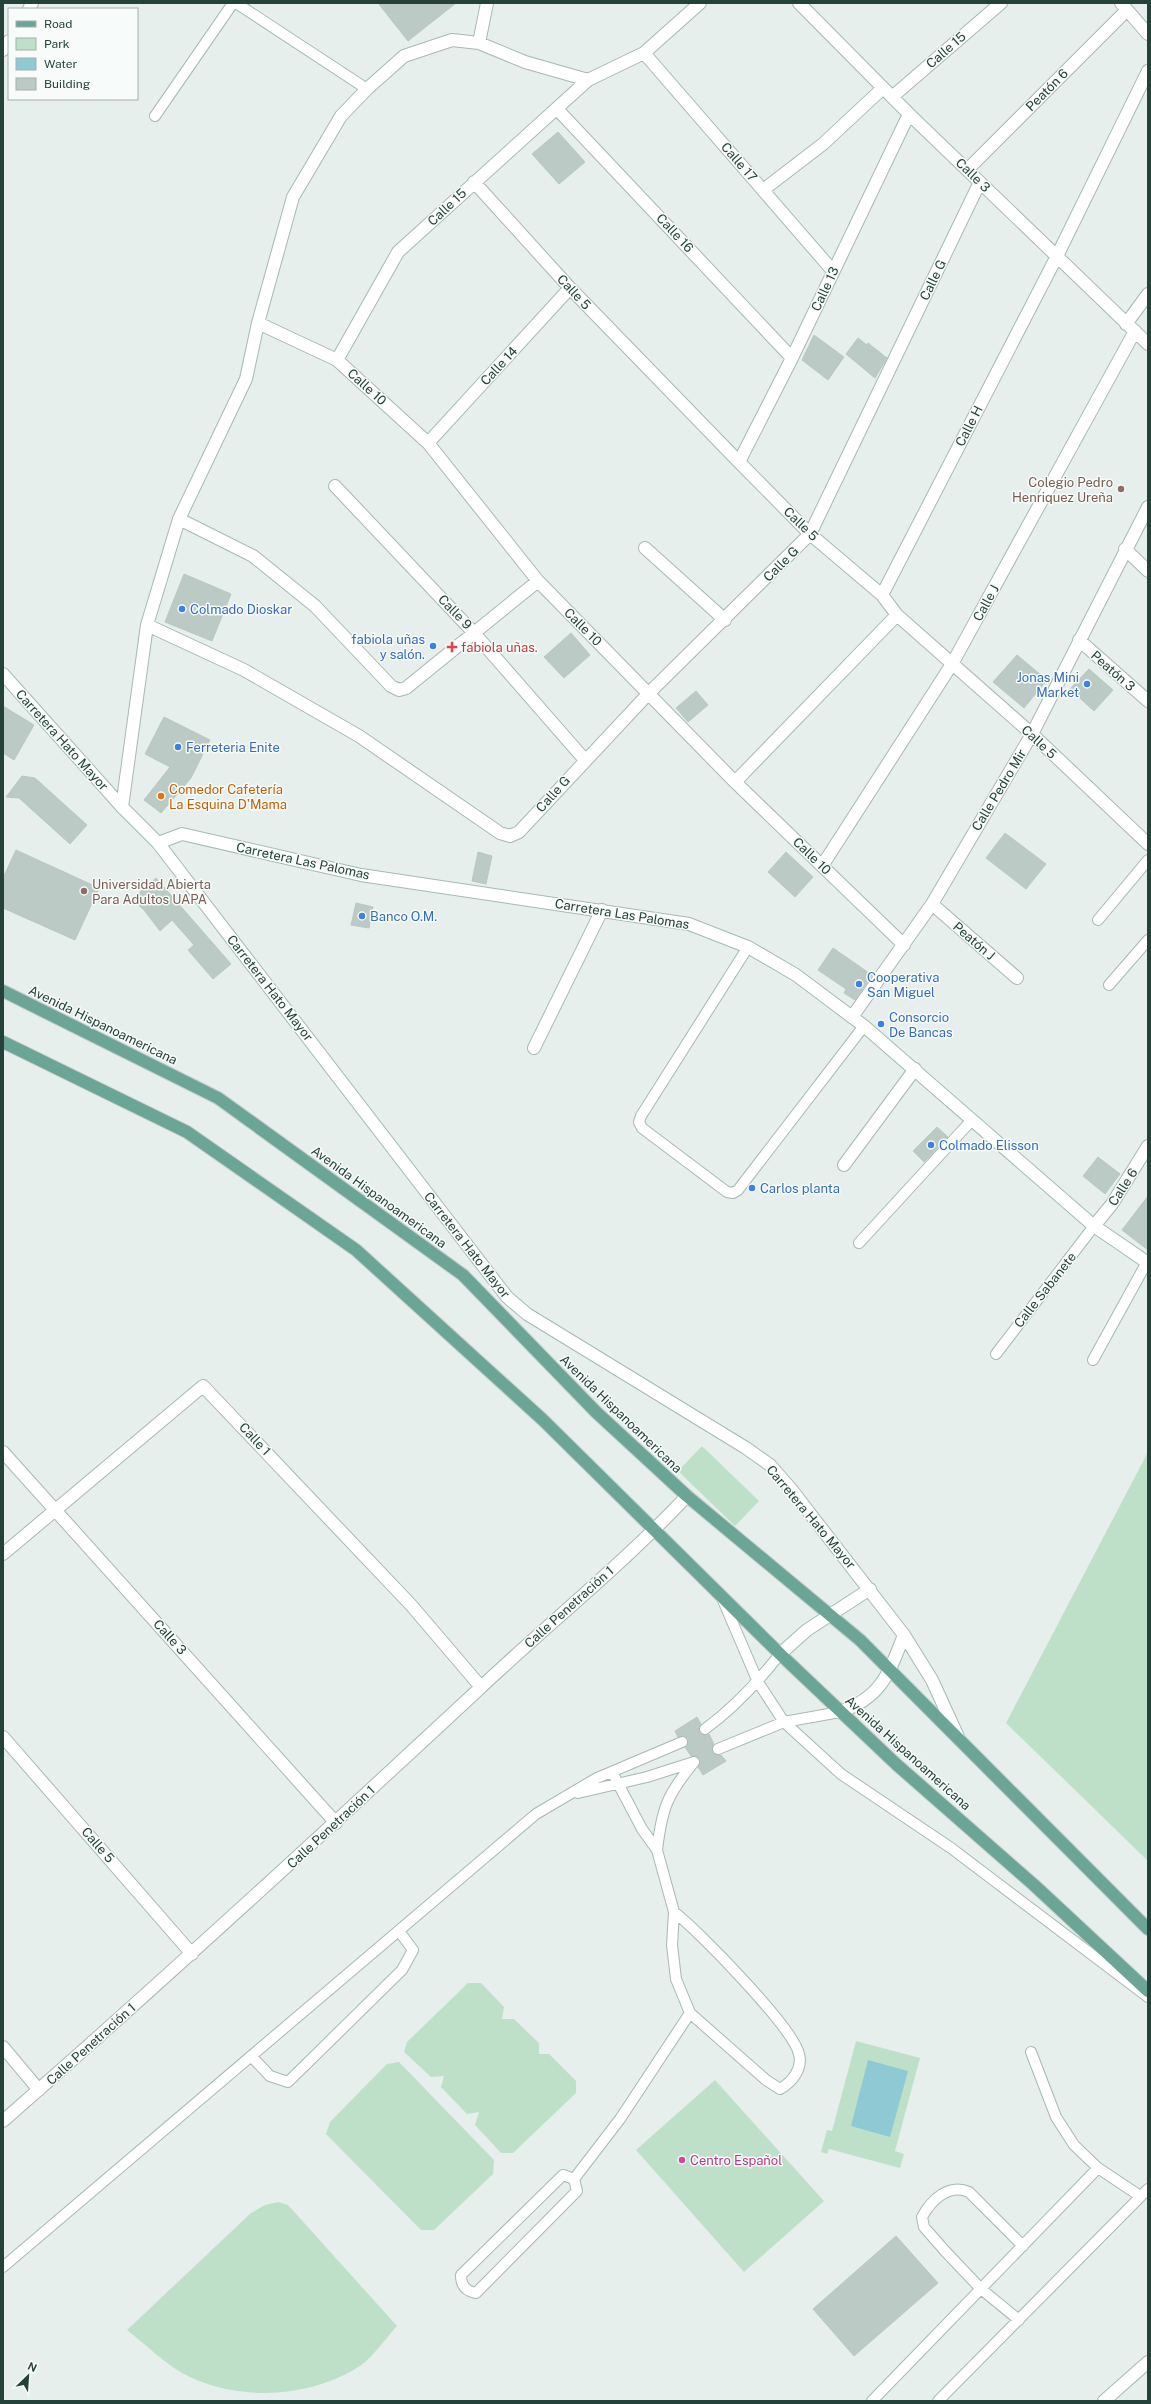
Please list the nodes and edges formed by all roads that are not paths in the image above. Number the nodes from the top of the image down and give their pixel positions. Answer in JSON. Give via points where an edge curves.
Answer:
{"nodes":[{"id":1,"x":235,"y":3,"type":"edge"},
{"id":2,"x":487,"y":3,"type":"edge"},
{"id":3,"x":700,"y":3,"type":"edge"},
{"id":4,"x":799,"y":3,"type":"edge"},
{"id":5,"x":1000,"y":3,"type":"edge"},
{"id":6,"x":1124,"y":6,"type":"edge"},
{"id":7,"x":1148,"y":34,"type":"edge"},
{"id":8,"x":479,"y":43,"type":"junction"},
{"id":9,"x":644,"y":53,"type":"junction"},
{"id":10,"x":1148,"y":71,"type":"edge"},
{"id":11,"x":588,"y":80,"type":"junction"},
{"id":12,"x":883,"y":88,"type":"junction"},
{"id":13,"x":367,"y":89,"type":"junction"},
{"id":14,"x":892,"y":97,"type":"junction"},
{"id":15,"x":557,"y":108,"type":"junction"},
{"id":16,"x":909,"y":114,"type":"junction"},
{"id":17,"x":155,"y":116,"type":"dead end"},
{"id":18,"x":968,"y":169,"type":"junction"},
{"id":19,"x":474,"y":182,"type":"junction"},
{"id":20,"x":980,"y":182,"type":"junction"},
{"id":21,"x":763,"y":190,"type":"junction"},
{"id":22,"x":1056,"y":258,"type":"junction"},
{"id":23,"x":833,"y":271,"type":"junction"},
{"id":24,"x":570,"y":288,"type":"junction"},
{"id":25,"x":1148,"y":294,"type":"edge"},
{"id":26,"x":258,"y":323,"type":"junction"},
{"id":27,"x":1130,"y":327,"type":"junction"},
{"id":28,"x":1148,"y":344,"type":"edge"},
{"id":29,"x":792,"y":358,"type":"junction"},
{"id":30,"x":337,"y":360,"type":"junction"},
{"id":31,"x":428,"y":443,"type":"junction"},
{"id":32,"x":738,"y":462,"type":"junction"},
{"id":33,"x":335,"y":486,"type":"dead end"},
{"id":34,"x":1148,"y":507,"type":"edge"},
{"id":35,"x":179,"y":519,"type":"junction"},
{"id":36,"x":810,"y":534,"type":"junction"},
{"id":37,"x":645,"y":548,"type":"dead end"},
{"id":38,"x":1125,"y":549,"type":"junction"},
{"id":39,"x":1148,"y":571,"type":"edge"},
{"id":40,"x":538,"y":581,"type":"junction"},
{"id":41,"x":882,"y":594,"type":"junction"},
{"id":42,"x":897,"y":615,"type":"junction"},
{"id":43,"x":725,"y":620,"type":"junction"},
{"id":44,"x":148,"y":625,"type":"junction"},
{"id":45,"x":474,"y":633,"type":"junction"},
{"id":46,"x":1079,"y":640,"type":"junction"},
{"id":47,"x":952,"y":664,"type":"junction"},
{"id":48,"x":3,"y":674,"type":"edge"},
{"id":49,"x":649,"y":694,"type":"junction"},
{"id":50,"x":1148,"y":701,"type":"edge"},
{"id":51,"x":1032,"y":734,"type":"junction"},
{"id":52,"x":585,"y":760,"type":"junction"},
{"id":53,"x":735,"y":782,"type":"junction"},
{"id":54,"x":122,"y":807,"type":"junction"},
{"id":55,"x":158,"y":843,"type":"junction"},
{"id":56,"x":1148,"y":844,"type":"edge"},
{"id":57,"x":1148,"y":860,"type":"edge"},
{"id":58,"x":822,"y":866,"type":"junction"},
{"id":59,"x":932,"y":904,"type":"junction"},
{"id":60,"x":602,"y":910,"type":"junction"},
{"id":61,"x":1098,"y":920,"type":"dead end"},
{"id":62,"x":1148,"y":940,"type":"edge"},
{"id":63,"x":904,"y":945,"type":"junction"},
{"id":64,"x":748,"y":946,"type":"junction"},
{"id":65,"x":1017,"y":978,"type":"dead end"},
{"id":66,"x":1109,"y":985,"type":"dead end"},
{"id":67,"x":3,"y":991,"type":"edge"},
{"id":68,"x":852,"y":1017,"type":"junction"},
{"id":69,"x":864,"y":1026,"type":"junction"},
{"id":70,"x":3,"y":1042,"type":"edge"},
{"id":71,"x":534,"y":1048,"type":"dead end"},
{"id":72,"x":915,"y":1069,"type":"junction"},
{"id":73,"x":971,"y":1121,"type":"junction"},
{"id":74,"x":1148,"y":1146,"type":"edge"},
{"id":75,"x":844,"y":1165,"type":"dead end"},
{"id":76,"x":1094,"y":1226,"type":"junction"},
{"id":77,"x":859,"y":1243,"type":"dead end"},
{"id":78,"x":1147,"y":1263,"type":"edge"},
{"id":79,"x":996,"y":1354,"type":"dead end"},
{"id":80,"x":1093,"y":1360,"type":"dead end"},
{"id":81,"x":3,"y":1452,"type":"edge"},
{"id":82,"x":687,"y":1496,"type":"junction"},
{"id":83,"x":55,"y":1509,"type":"junction"},
{"id":84,"x":656,"y":1529,"type":"junction"},
{"id":85,"x":3,"y":1554,"type":"edge"},
{"id":86,"x":870,"y":1589,"type":"junction"},
{"id":87,"x":720,"y":1592,"type":"junction"},
{"id":88,"x":830,"y":1614,"type":"junction"},
{"id":89,"x":904,"y":1635,"type":"junction"},
{"id":90,"x":780,"y":1654,"type":"junction"},
{"id":91,"x":890,"y":1670,"type":"junction"},
{"id":92,"x":758,"y":1682,"type":"junction"},
{"id":93,"x":481,"y":1687,"type":"junction"},
{"id":94,"x":840,"y":1712,"type":"junction"},
{"id":95,"x":784,"y":1722,"type":"junction"},
{"id":96,"x":705,"y":1729,"type":"dead end"},
{"id":97,"x":3,"y":1737,"type":"edge"},
{"id":98,"x":959,"y":1739,"type":"junction"},
{"id":99,"x":682,"y":1742,"type":"dead end"},
{"id":100,"x":718,"y":1749,"type":"dead end"},
{"id":101,"x":612,"y":1772,"type":"junction"},
{"id":102,"x":618,"y":1784,"type":"junction"},
{"id":103,"x":570,"y":1794,"type":"junction"},
{"id":104,"x":336,"y":1823,"type":"junction"},
{"id":105,"x":657,"y":1850,"type":"junction"},
{"id":106,"x":674,"y":1912,"type":"junction"},
{"id":107,"x":1148,"y":1929,"type":"edge"},
{"id":108,"x":399,"y":1931,"type":"junction"},
{"id":109,"x":192,"y":1954,"type":"junction"},
{"id":110,"x":1148,"y":1992,"type":"edge"},
{"id":111,"x":1148,"y":1997,"type":"edge"},
{"id":112,"x":690,"y":2013,"type":"junction"},
{"id":113,"x":3,"y":2047,"type":"edge"},
{"id":114,"x":1031,"y":2052,"type":"dead end"},
{"id":115,"x":252,"y":2056,"type":"junction"},
{"id":116,"x":39,"y":2090,"type":"junction"},
{"id":117,"x":3,"y":2121,"type":"edge"},
{"id":118,"x":1098,"y":2168,"type":"junction"},
{"id":119,"x":574,"y":2179,"type":"junction"},
{"id":120,"x":1148,"y":2189,"type":"edge"},
{"id":121,"x":1140,"y":2196,"type":"junction"},
{"id":122,"x":1022,"y":2246,"type":"junction"},
{"id":123,"x":3,"y":2267,"type":"edge"},
{"id":124,"x":981,"y":2289,"type":"junction"},
{"id":125,"x":1019,"y":2320,"type":"junction"},
{"id":126,"x":1148,"y":2362,"type":"edge"},
{"id":127,"x":872,"y":2401,"type":"edge"},
{"id":128,"x":938,"y":2401,"type":"edge"},
{"id":129,"x":1104,"y":2401,"type":"edge"}],
"edges":[{"from":1,"to":13,"type":"lane"},
{"from":1,"to":17,"type":"lane"},
{"from":2,"to":8,"type":"street"},
{"from":3,"to":9,"type":"street","name":"Calle 15"},
{"from":4,"to":12,"type":"street","name":"Calle 3"},
{"from":5,"to":14,"type":"street","name":"Calle 15"},
{"from":6,"to":7,"type":"street"},
{"from":6,"to":18,"type":"street","name":"Peatón 6"},
{"from":8,"to":11,"type":"street","via":[[525,62]]},
{"from":8,"to":13,"type":"street","via":[[452,40],[404,56]]},
{"from":9,"to":11,"type":"street","name":"Calle 15"},
{"from":9,"to":21,"type":"street","name":"Calle 17"},
{"from":10,"to":22,"type":"street","name":"Calle H"},
{"from":11,"to":15,"type":"street","name":"Calle 15"},
{"from":12,"to":14,"type":"street","name":"Calle 3"},
{"from":12,"to":21,"type":"street","via":[[823,144]]},
{"from":13,"to":26,"type":"street","via":[[341,116],[293,197]]},
{"from":14,"to":16,"type":"street","name":"Calle 3"},
{"from":15,"to":19,"type":"street","name":"Calle 15"},
{"from":15,"to":29,"type":"street","name":"Calle 16"},
{"from":16,"to":18,"type":"street","name":"Calle 3"},
{"from":16,"to":23,"type":"street","name":"Calle 13"},
{"from":18,"to":20,"type":"street","name":"Calle 3"},
{"from":19,"to":24,"type":"street","name":"Calle 5"},
{"from":19,"to":30,"type":"street","name":"Calle 15","via":[[398,252]]},
{"from":20,"to":22,"type":"street","name":"Calle 3"},
{"from":20,"to":36,"type":"street","name":"Calle G"},
{"from":21,"to":23,"type":"street","name":"Calle 17"},
{"from":22,"to":27,"type":"street","name":"Calle 3"},
{"from":22,"to":41,"type":"street","name":"Calle H"},
{"from":23,"to":29,"type":"street","name":"Calle 13"},
{"from":24,"to":31,"type":"street","name":"Calle 14"},
{"from":24,"to":32,"type":"street","name":"Calle 5"},
{"from":25,"to":27,"type":"street","name":"Calle J"},
{"from":26,"to":30,"type":"street","name":"Calle 10"},
{"from":26,"to":35,"type":"street","via":[[246,379]]},
{"from":27,"to":28,"type":"street","name":"Calle 3"},
{"from":27,"to":47,"type":"street","name":"Calle J"},
{"from":29,"to":32,"type":"street","name":"Calle 13"},
{"from":30,"to":31,"type":"street","name":"Calle 10"},
{"from":31,"to":40,"type":"street","name":"Calle 10"},
{"from":32,"to":36,"type":"street","name":"Calle 5"},
{"from":33,"to":45,"type":"street","name":"Calle 9"},
{"from":34,"to":38,"type":"street","name":"Calle Pedro Mir"},
{"from":35,"to":44,"type":"street"},
{"from":35,"to":45,"type":"street","via":[[253,556],[315,606],[395,688],[406,688]]},
{"from":36,"to":41,"type":"street","name":"Calle 5"},
{"from":36,"to":43,"type":"street","name":"Calle G"},
{"from":37,"to":43,"type":"street"},
{"from":38,"to":39,"type":"street"},
{"from":38,"to":46,"type":"street","name":"Calle Pedro Mir"},
{"from":40,"to":45,"type":"street"},
{"from":40,"to":49,"type":"street","name":"Calle 10"},
{"from":41,"to":42,"type":"street","name":"Calle 5"},
{"from":42,"to":47,"type":"street","name":"Calle 5"},
{"from":42,"to":53,"type":"street"},
{"from":43,"to":49,"type":"street","name":"Calle G"},
{"from":44,"to":52,"type":"street","name":"Calle G","via":[[244,670],[359,736],[500,833],[510,836],[519,832]]},
{"from":44,"to":54,"type":"street"},
{"from":45,"to":52,"type":"street","name":"Calle 9"},
{"from":46,"to":50,"type":"street","name":"Peatón 3"},
{"from":46,"to":51,"type":"street","name":"Calle Pedro Mir"},
{"from":47,"to":51,"type":"street","name":"Calle 5"},
{"from":47,"to":58,"type":"street","name":"Calle J"},
{"from":48,"to":54,"type":"street","name":"Carretera Hato Mayor"},
{"from":49,"to":52,"type":"street","name":"Calle G"},
{"from":49,"to":53,"type":"street","name":"Calle 10"},
{"from":51,"to":56,"type":"street","name":"Calle 5"},
{"from":51,"to":59,"type":"street","name":"Calle Pedro Mir"},
{"from":53,"to":58,"type":"street","name":"Calle 10"},
{"from":54,"to":55,"type":"street","name":"Carretera Hato Mayor"},
{"from":55,"to":60,"type":"street","name":"Carretera Las Palomas","via":[[182,834],[361,875]]},
{"from":55,"to":86,"type":"street","name":"Carretera Hato Mayor","via":[[507,1297],[527,1314],[770,1465]]},
{"from":57,"to":61,"type":"lane"},
{"from":58,"to":63,"type":"street","name":"Calle 10"},
{"from":59,"to":63,"type":"street","name":"Calle Pedro Mir"},
{"from":59,"to":65,"type":"street","name":"Peatón J"},
{"from":60,"to":64,"type":"street","name":"Carretera Las Palomas","via":[[690,924]]},
{"from":60,"to":71,"type":"street"},
{"from":62,"to":66,"type":"lane"},
{"from":63,"to":68,"type":"street","name":"Calle Pedro Mir"},
{"from":64,"to":68,"type":"street","name":"Carretera Las Palomas","via":[[796,975]]},
{"from":64,"to":69,"type":"lane","via":[[639,1122],[642,1128],[727,1192],[733,1193],[738,1190]]},
{"from":67,"to":82,"type":"main road","name":"Avenida Hispanoamericana","via":[[218,1098],[463,1275],[596,1412]]},
{"from":68,"to":69,"type":"street","name":"Carretera Las Palomas"},
{"from":69,"to":72,"type":"street","name":"Carretera Las Palomas"},
{"from":70,"to":84,"type":"main road","name":"Avenida Hispanoamericana","via":[[187,1132],[356,1250],[543,1420]]},
{"from":72,"to":73,"type":"street","name":"Carretera Las Palomas"},
{"from":72,"to":75,"type":"street"},
{"from":73,"to":76,"type":"street","name":"Carretera Las Palomas"},
{"from":73,"to":77,"type":"lane"},
{"from":74,"to":76,"type":"street","name":"Calle 6","via":[[1112,1204]]},
{"from":76,"to":78,"type":"street","name":"Carretera Las Palomas"},
{"from":76,"to":79,"type":"lane","name":"Calle Sabanete"},
{"from":78,"to":80,"type":"lane"},
{"from":81,"to":83,"type":"street","name":"Calle 3"},
{"from":82,"to":84,"type":"street"},
{"from":82,"to":88,"type":"main road","name":"Avenida Hispanoamericana"},
{"from":83,"to":85,"type":"street","name":"Calle 1"},
{"from":83,"to":93,"type":"street","name":"Calle 1","via":[[200,1386],[206,1388],[406,1599]]},
{"from":83,"to":104,"type":"street","name":"Calle 3"},
{"from":84,"to":87,"type":"main road","name":"Avenida Hispanoamericana"},
{"from":84,"to":93,"type":"street","name":"Calle Penetración 1"},
{"from":86,"to":88,"type":"street"},
{"from":86,"to":89,"type":"street","name":"Carretera Hato Mayor"},
{"from":87,"to":90,"type":"main road","name":"Avenida Hispanoamericana"},
{"from":87,"to":92,"type":"lane"},
{"from":88,"to":90,"type":"street","via":[[797,1637]]},
{"from":88,"to":91,"type":"main road","name":"Avenida Hispanoamericana"},
{"from":89,"to":91,"type":"street"},
{"from":89,"to":98,"type":"street","name":"Carretera Hato Mayor","via":[[932,1680]]},
{"from":90,"to":92,"type":"lane"},
{"from":90,"to":94,"type":"main road","name":"Avenida Hispanoamericana"},
{"from":91,"to":94,"type":"street","via":[[874,1693],[860,1705]]},
{"from":91,"to":98,"type":"main road","name":"Avenida Hispanoamericana"},
{"from":92,"to":95,"type":"lane"},
{"from":92,"to":96,"type":"lane"},
{"from":93,"to":104,"type":"street","name":"Calle Penetración 1"},
{"from":94,"to":95,"type":"lane"},
{"from":94,"to":110,"type":"main road","name":"Avenida Hispanoamericana","via":[[1034,1885]]},
{"from":95,"to":100,"type":"lane"},
{"from":95,"to":111,"type":"lane","via":[[841,1774],[951,1848]]},
{"from":97,"to":109,"type":"street","name":"Calle 5"},
{"from":98,"to":107,"type":"main road","name":"Avenida Hispanoamericana"},
{"from":99,"to":101,"type":"lane"},
{"from":101,"to":102,"type":"lane"},
{"from":101,"to":103,"type":"lane"},
{"from":102,"to":103,"type":"lane"},
{"from":102,"to":105,"type":"lane","via":[[642,1829]]},
{"from":102,"to":105,"type":"lane","via":[[694,1762],[673,1788],[663,1808]]},
{"from":103,"to":108,"type":"lane","via":[[536,1814]]},
{"from":104,"to":109,"type":"street","name":"Calle Penetración 1"},
{"from":105,"to":106,"type":"lane"},
{"from":106,"to":112,"type":"lane","via":[[672,1945],[676,1979]]},
{"from":106,"to":112,"type":"lane","via":[[711,1946],[796,2043],[800,2056],[798,2070],[790,2083],[780,2089],[766,2080]]},
{"from":108,"to":115,"type":"lane"},
{"from":108,"to":115,"type":"lane","via":[[413,1950],[402,1970],[288,2082],[270,2076]]},
{"from":109,"to":116,"type":"street","name":"Calle Penetración 1"},
{"from":112,"to":119,"type":"lane","via":[[620,2118]]},
{"from":113,"to":116,"type":"street"},
{"from":114,"to":118,"type":"lane","via":[[1056,2117],[1074,2145]]},
{"from":115,"to":123,"type":"lane"},
{"from":116,"to":117,"type":"street","name":"Calle Penetración 1"},
{"from":118,"to":121,"type":"lane"},
{"from":118,"to":122,"type":"lane"},
{"from":119,"to":119,"type":"lane","via":[[563,2175],[461,2274],[463,2286],[476,2293],[577,2192],[578,2187]]},
{"from":120,"to":121,"type":"lane"},
{"from":121,"to":125,"type":"lane"},
{"from":122,"to":124,"type":"lane"},
{"from":122,"to":124,"type":"lane","via":[[969,2192],[957,2188],[946,2192],[933,2202],[922,2217],[924,2227]]},
{"from":124,"to":125,"type":"lane"},
{"from":124,"to":127,"type":"lane"},
{"from":125,"to":128,"type":"lane"},
{"from":126,"to":129,"type":"street"}]}
